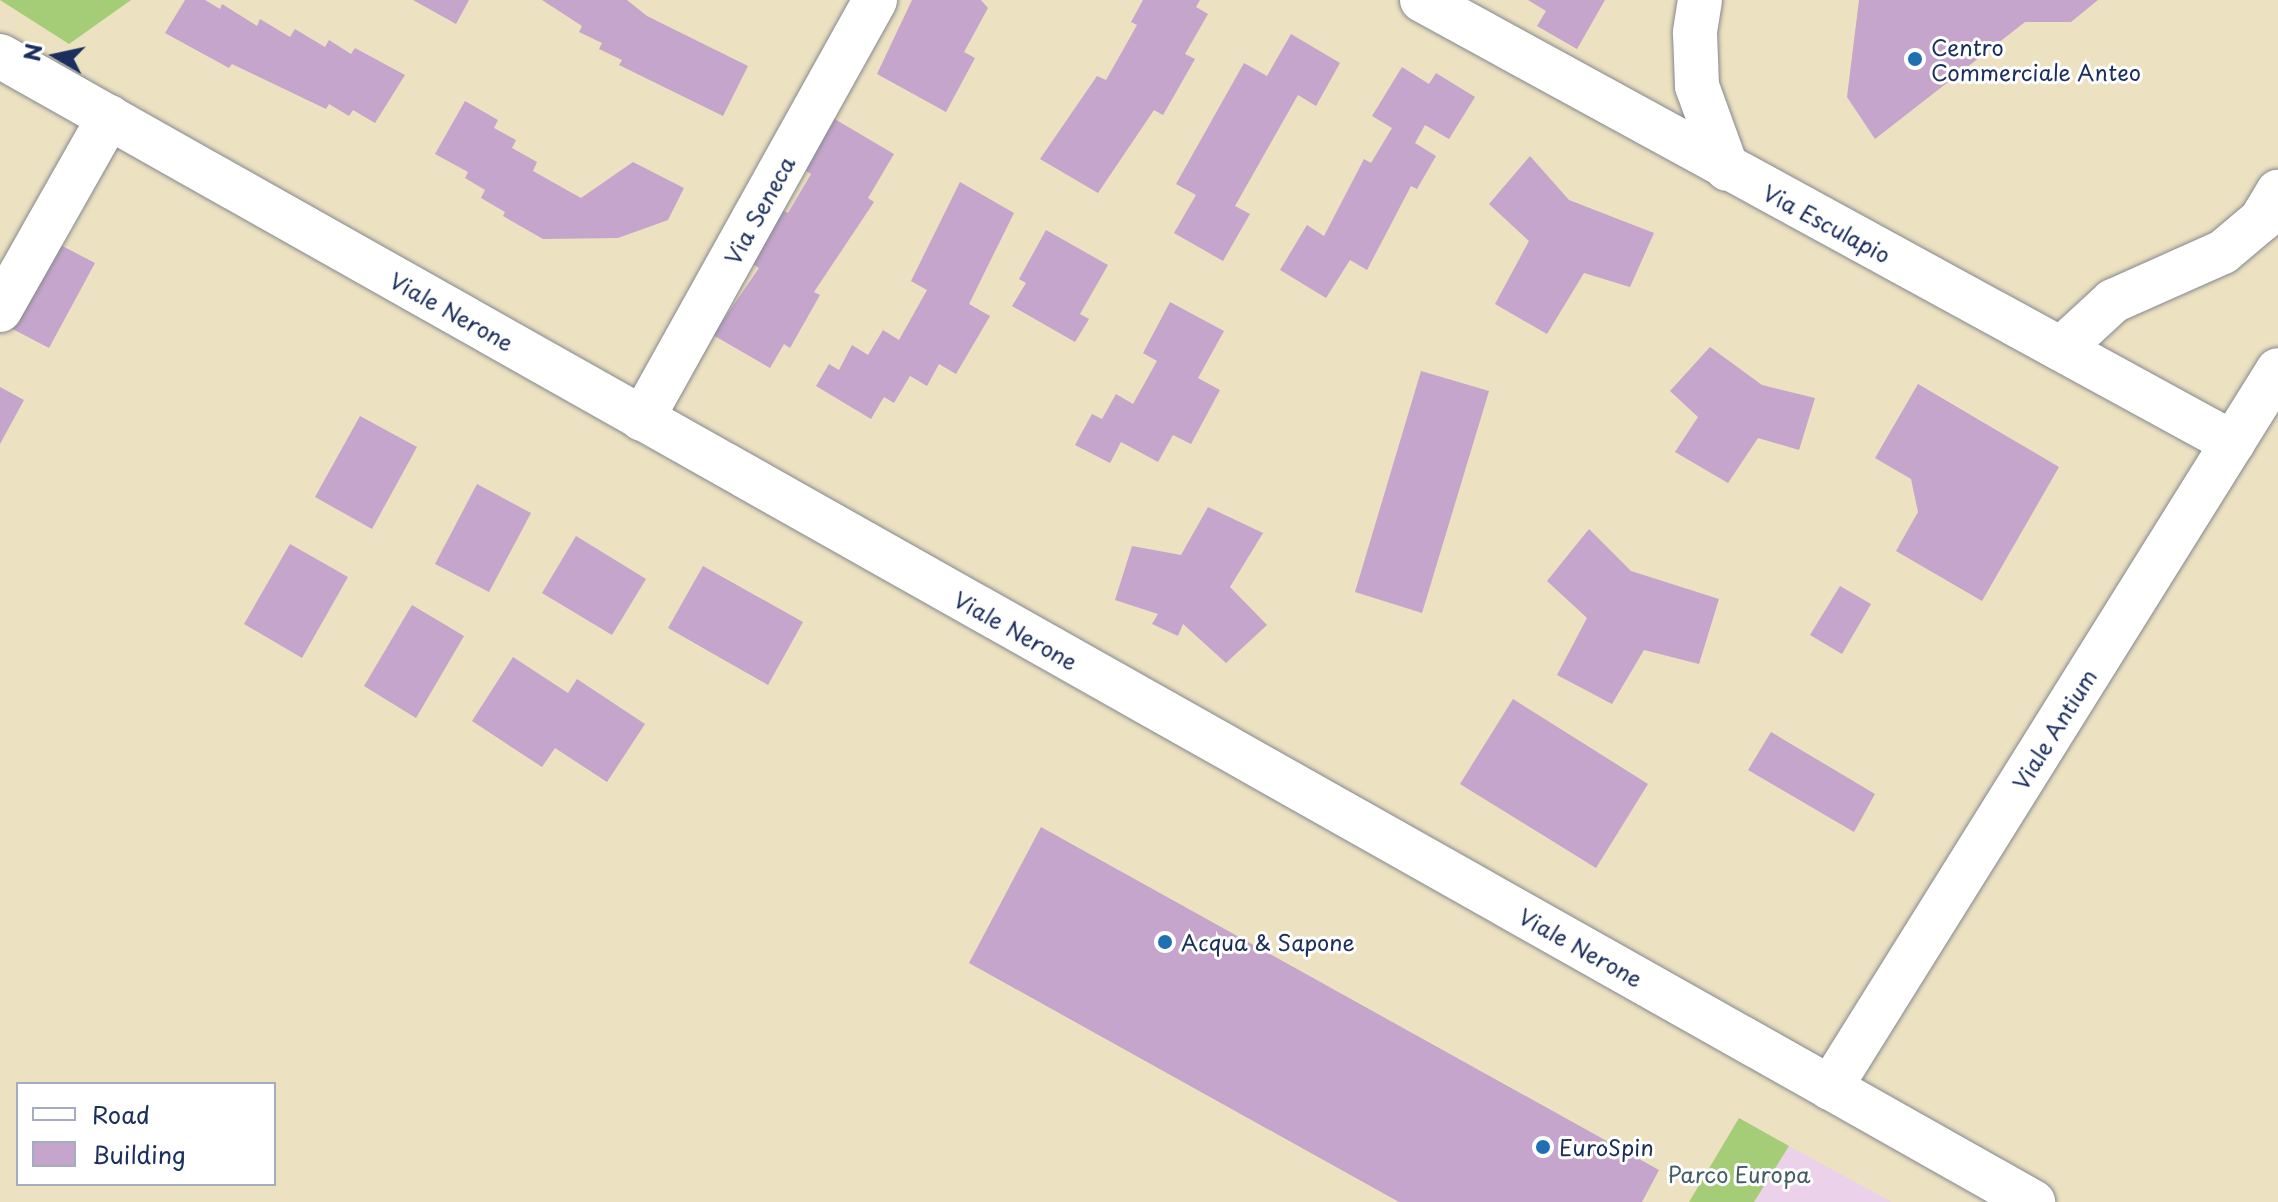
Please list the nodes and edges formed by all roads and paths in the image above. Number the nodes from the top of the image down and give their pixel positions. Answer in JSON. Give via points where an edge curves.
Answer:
{"nodes":[{"id":1,"x":875,"y":0,"type":"edge"},
{"id":2,"x":1700,"y":0,"type":"edge"},
{"id":3,"x":1443,"y":5,"type":"edge"},
{"id":4,"x":0,"y":56,"type":"edge"},
{"id":5,"x":109,"y":117,"type":"junction"},
{"id":6,"x":1727,"y":169,"type":"junction"},
{"id":7,"x":2278,"y":192,"type":"edge"},
{"id":8,"x":0,"y":310,"type":"edge"},
{"id":9,"x":2061,"y":349,"type":"junction"},
{"id":10,"x":2278,"y":370,"type":"edge"},
{"id":11,"x":642,"y":419,"type":"junction"},
{"id":12,"x":2233,"y":443,"type":"junction"},
{"id":13,"x":1830,"y":1088,"type":"junction"},
{"id":14,"x":2033,"y":1202,"type":"edge"}],
"edges":[{"from":1,"to":11,"type":"street","name":"Via Seneca"},
{"from":2,"to":6,"type":"street","via":[[1697,86]]},
{"from":3,"to":6,"type":"street","name":"Via Esculapio"},
{"from":4,"to":5,"type":"street","name":"Viale Nerone"},
{"from":5,"to":8,"type":"street"},
{"from":5,"to":11,"type":"street","name":"Viale Nerone"},
{"from":6,"to":9,"type":"street","name":"Via Esculapio"},
{"from":7,"to":9,"type":"street","via":[[2261,220],[2223,252],[2113,301]]},
{"from":9,"to":12,"type":"street","name":"Via Esculapio"},
{"from":10,"to":12,"type":"street","name":"Viale Antium"},
{"from":11,"to":13,"type":"street","name":"Viale Nerone"},
{"from":12,"to":13,"type":"street","name":"Viale Antium"},
{"from":13,"to":14,"type":"street","name":"Viale Nerone"}]}
